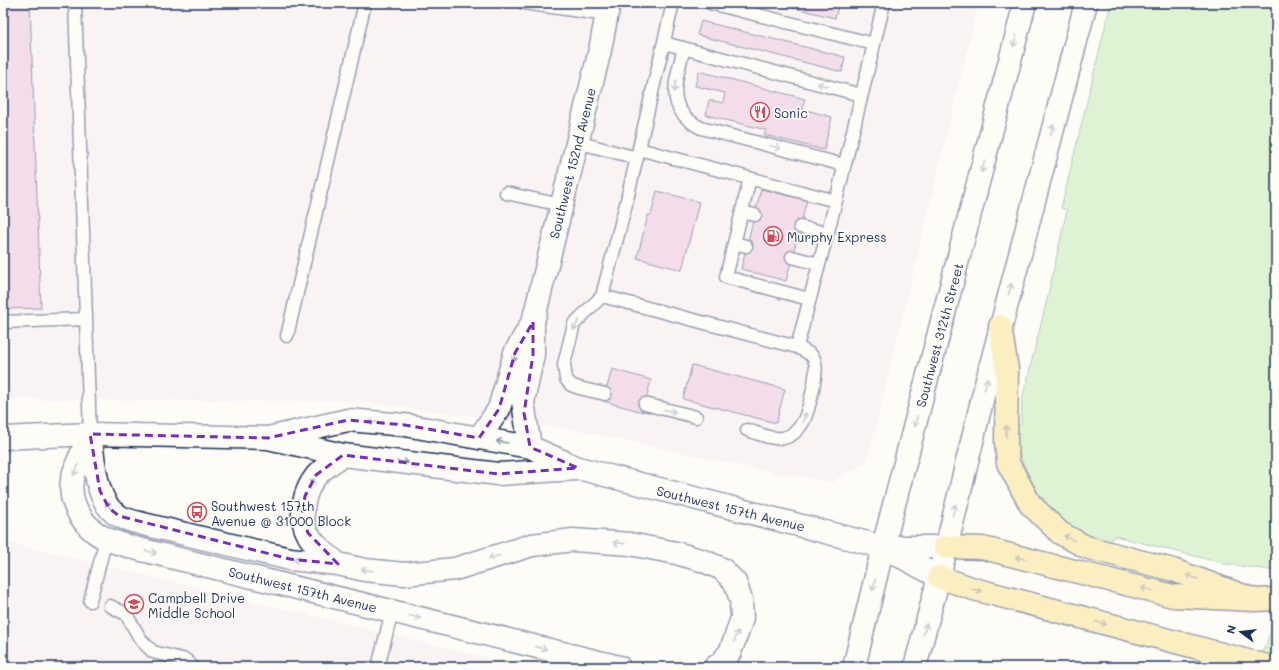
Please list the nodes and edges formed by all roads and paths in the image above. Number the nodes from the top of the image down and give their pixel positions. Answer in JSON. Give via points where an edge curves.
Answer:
{"nodes":[{"id":1,"x":75,"y":3,"type":"edge"},
{"id":2,"x":365,"y":3,"type":"edge"},
{"id":3,"x":524,"y":3,"type":"edge"},
{"id":4,"x":673,"y":3,"type":"edge"},
{"id":5,"x":710,"y":3,"type":"edge"},
{"id":6,"x":884,"y":3,"type":"edge"},
{"id":7,"x":1025,"y":3,"type":"edge"},
{"id":8,"x":1086,"y":3,"type":"edge"},
{"id":9,"x":552,"y":5,"type":"edge"},
{"id":10,"x":736,"y":6,"type":"edge"},
{"id":11,"x":608,"y":9,"type":"edge"},
{"id":12,"x":664,"y":43,"type":"junction"},
{"id":13,"x":874,"y":44,"type":"junction"},
{"id":14,"x":684,"y":48,"type":"junction"},
{"id":15,"x":861,"y":95,"type":"junction"},
{"id":16,"x":577,"y":142,"type":"junction"},
{"id":17,"x":638,"y":154,"type":"junction"},
{"id":18,"x":844,"y":165,"type":"junction"},
{"id":19,"x":750,"y":178,"type":"junction"},
{"id":20,"x":506,"y":193,"type":"dead end"},
{"id":21,"x":836,"y":201,"type":"junction"},
{"id":22,"x":561,"y":205,"type":"junction"},
{"id":23,"x":742,"y":212,"type":"junction"},
{"id":24,"x":755,"y":215,"type":"dead end"},
{"id":25,"x":800,"y":226,"type":"dead end"},
{"id":26,"x":827,"y":233,"type":"junction"},
{"id":27,"x":734,"y":243,"type":"junction"},
{"id":28,"x":746,"y":246,"type":"dead end"},
{"id":29,"x":792,"y":258,"type":"dead end"},
{"id":30,"x":819,"y":264,"type":"junction"},
{"id":31,"x":602,"y":296,"type":"junction"},
{"id":32,"x":809,"y":299,"type":"junction"},
{"id":33,"x":86,"y":319,"type":"junction"},
{"id":34,"x":3,"y":322,"type":"edge"},
{"id":35,"x":533,"y":322,"type":"junction"},
{"id":36,"x":1000,"y":326,"type":"junction"},
{"id":37,"x":286,"y":336,"type":"dead end"},
{"id":38,"x":797,"y":347,"type":"junction"},
{"id":39,"x":605,"y":394,"type":"dead end"},
{"id":40,"x":645,"y":404,"type":"dead end"},
{"id":41,"x":696,"y":417,"type":"dead end"},
{"id":42,"x":747,"y":430,"type":"dead end"},
{"id":43,"x":90,"y":434,"type":"junction"},
{"id":44,"x":3,"y":438,"type":"edge"},
{"id":45,"x":268,"y":438,"type":"junction"},
{"id":46,"x":479,"y":438,"type":"junction"},
{"id":47,"x":530,"y":447,"type":"junction"},
{"id":48,"x":343,"y":455,"type":"junction"},
{"id":49,"x":578,"y":468,"type":"junction"},
{"id":50,"x":106,"y":539,"type":"junction"},
{"id":51,"x":883,"y":547,"type":"junction"},
{"id":52,"x":945,"y":548,"type":"junction"},
{"id":53,"x":338,"y":564,"type":"junction"},
{"id":54,"x":939,"y":577,"type":"junction"},
{"id":55,"x":1266,"y":599,"type":"edge"},
{"id":56,"x":90,"y":601,"type":"dead end"},
{"id":57,"x":110,"y":606,"type":"dead end"},
{"id":58,"x":392,"y":611,"type":"junction"},
{"id":59,"x":193,"y":667,"type":"edge"},
{"id":60,"x":378,"y":667,"type":"edge"},
{"id":61,"x":619,"y":667,"type":"edge"},
{"id":62,"x":715,"y":667,"type":"edge"},
{"id":63,"x":854,"y":667,"type":"edge"},
{"id":64,"x":914,"y":667,"type":"edge"},
{"id":65,"x":1271,"y":667,"type":"edge"}],
"edges":[{"from":1,"to":33,"type":"lane"},
{"from":2,"to":37,"type":"lane"},
{"from":3,"to":9,"type":"lane"},
{"from":4,"to":12,"type":"lane"},
{"from":5,"to":10,"type":"lane"},
{"from":6,"to":13,"type":"lane"},
{"from":7,"to":51,"type":"street","name":"Southwest 312th Street","one_way":true},
{"from":36,"to":8,"type":"street","one_way":true},
{"from":9,"to":11,"type":"lane"},
{"from":10,"to":13,"type":"lane"},
{"from":11,"to":16,"type":"street","name":"Southwest 152nd Avenue"},
{"from":12,"to":14,"type":"lane"},
{"from":12,"to":17,"type":"lane"},
{"from":13,"to":15,"type":"lane"},
{"from":15,"to":14,"type":"lane","one_way":true},
{"from":14,"to":18,"type":"lane","one_way":true,"via":[[674,94],[676,105],[691,122],[701,128]]},
{"from":15,"to":18,"type":"lane"},
{"from":16,"to":17,"type":"lane"},
{"from":16,"to":22,"type":"street","name":"Southwest 152nd Avenue"},
{"from":17,"to":19,"type":"lane"},
{"from":17,"to":31,"type":"lane"},
{"from":18,"to":21,"type":"lane"},
{"from":19,"to":21,"type":"lane"},
{"from":19,"to":23,"type":"lane"},
{"from":20,"to":22,"type":"lane"},
{"from":21,"to":26,"type":"lane"},
{"from":22,"to":35,"type":"street","name":"Southwest 152nd Avenue"},
{"from":23,"to":24,"type":"lane"},
{"from":23,"to":27,"type":"lane"},
{"from":25,"to":26,"type":"lane"},
{"from":26,"to":30,"type":"lane"},
{"from":27,"to":28,"type":"lane"},
{"from":27,"to":32,"type":"lane","via":[[726,277]]},
{"from":29,"to":30,"type":"lane"},
{"from":30,"to":32,"type":"lane"},
{"from":31,"to":38,"type":"lane"},
{"from":31,"to":39,"type":"lane","one_way":true,"via":[[574,324],[564,372],[571,385]]},
{"from":32,"to":38,"type":"lane"},
{"from":33,"to":34,"type":"lane"},
{"from":33,"to":43,"type":"lane"},
{"from":35,"to":46,"type":"street","name":"Southwest 152nd Avenue","one_way":true,"via":[[515,353],[504,399]]},
{"from":35,"to":47,"type":"street","name":"Southwest 152nd Avenue","via":[[533,355],[523,402]]},
{"from":52,"to":36,"type":"street","one_way":true},
{"from":55,"to":36,"type":"highway","one_way":true,"via":[[1173,570],[1086,547],[1060,533],[1030,504],[1008,463],[1007,369]]},
{"from":42,"to":38,"type":"lane","one_way":true,"via":[[784,438],[792,434],[802,423],[816,373],[811,354]]},
{"from":40,"to":41,"type":"lane","one_way":true},
{"from":43,"to":44,"type":"street","name":"Southwest 157th Avenue"},
{"from":43,"to":45,"type":"street","name":"Southwest 157th Avenue"},
{"from":43,"to":50,"type":"street","name":"Southwest 157th Avenue","one_way":true,"via":[[72,479],[72,498],[78,512],[91,529]]},
{"from":53,"to":43,"type":"street","name":"Southwest 157th Avenue","one_way":true,"via":[[290,559],[119,516],[109,508],[100,491]]},
{"from":46,"to":45,"type":"street","name":"Southwest 157th Avenue","one_way":true,"via":[[405,425],[348,420]]},
{"from":45,"to":48,"type":"street","name":"Southwest 157th Avenue"},
{"from":47,"to":46,"type":"street","name":"Southwest 157th Avenue","one_way":true},
{"from":47,"to":49,"type":"street","name":"Southwest 157th Avenue"},
{"from":48,"to":49,"type":"street","name":"Southwest 157th Avenue","one_way":true,"via":[[498,474]]},
{"from":53,"to":48,"type":"street","one_way":true,"via":[[308,533],[302,515],[306,496],[316,476]]},
{"from":49,"to":51,"type":"street","name":"Southwest 157th Avenue"},
{"from":50,"to":56,"type":"lane"},
{"from":50,"to":58,"type":"street","name":"Southwest 157th Avenue","one_way":true},
{"from":51,"to":52,"type":"street","name":"Southwest 157th Avenue"},
{"from":51,"to":54,"type":"street","name":"Southwest 157th Avenue"},
{"from":51,"to":63,"type":"street","name":"Southwest 312th Street","one_way":true},
{"from":52,"to":54,"type":"street"},
{"from":55,"to":52,"type":"highway","one_way":true,"via":[[1173,596],[983,548]]},
{"from":62,"to":53,"type":"street","name":"Southwest 157th Avenue","one_way":true,"via":[[730,652],[742,618],[741,600],[734,582],[722,569],[704,561],[630,544],[574,540],[532,546],[455,569],[426,573],[387,573]]},
{"from":64,"to":54,"type":"street","one_way":true},
{"from":54,"to":65,"type":"highway","one_way":true,"via":[[974,589]]},
{"from":57,"to":59,"type":"lane","via":[[126,614],[141,640],[153,652],[186,660]]},
{"from":58,"to":60,"type":"lane"},
{"from":58,"to":61,"type":"street","name":"Southwest 157th Avenue","one_way":true}]}
